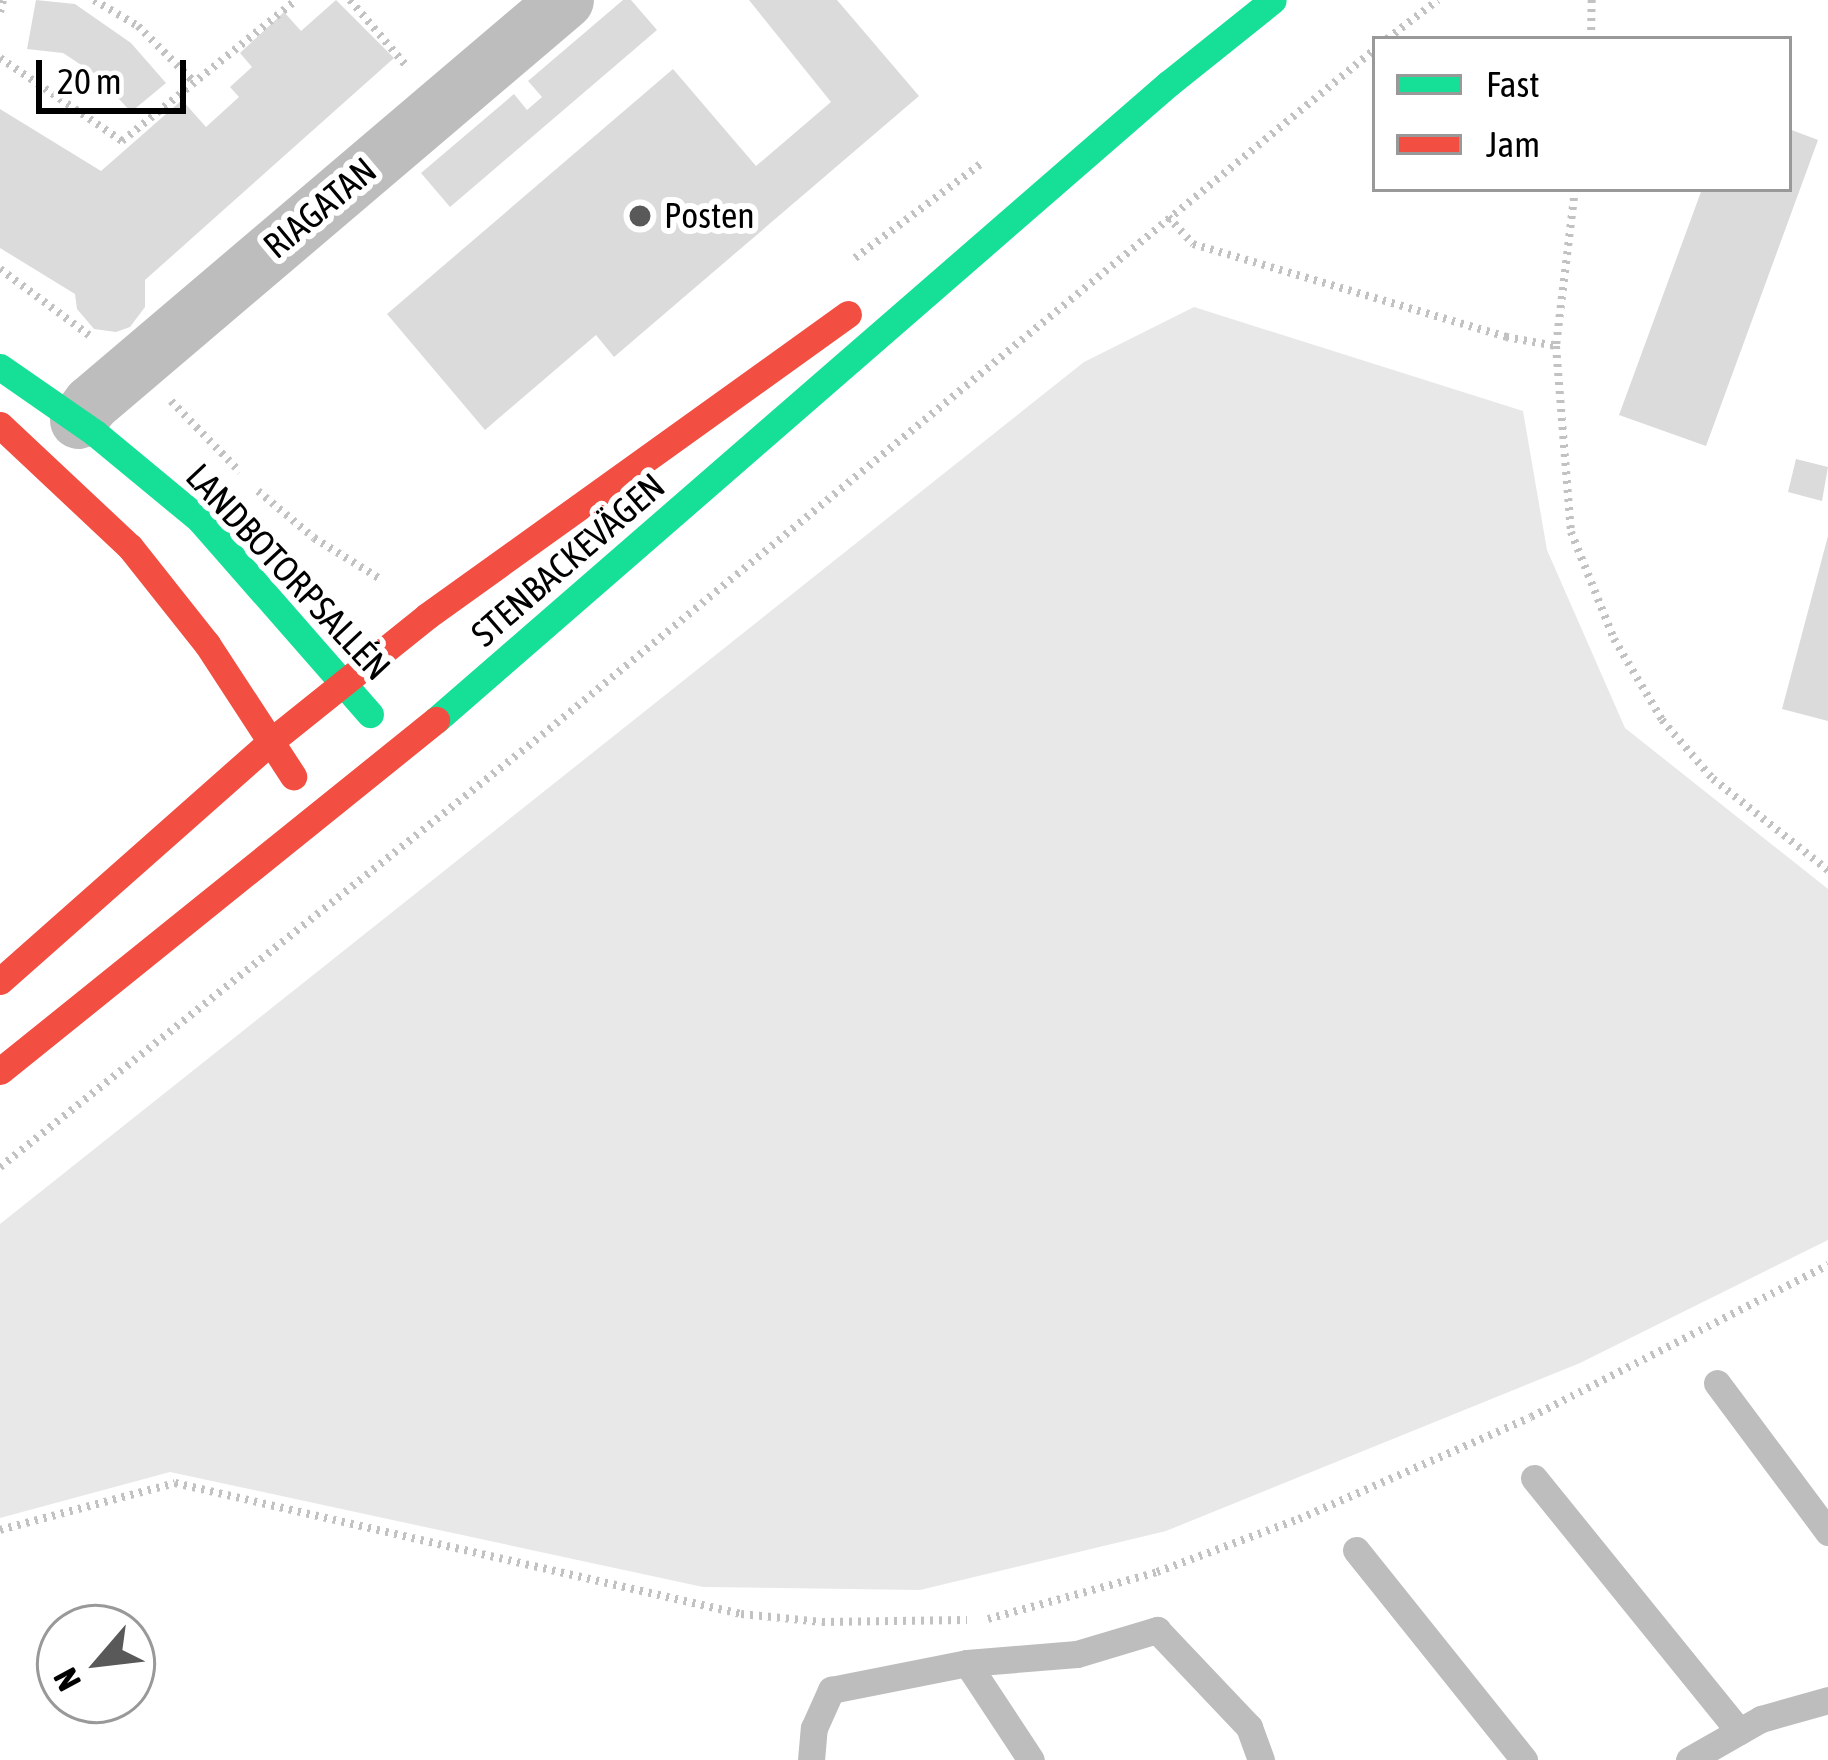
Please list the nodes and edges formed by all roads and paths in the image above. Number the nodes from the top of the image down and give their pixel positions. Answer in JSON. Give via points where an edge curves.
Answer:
{"nodes":[{"id":1,"x":3,"y":0,"type":"edge"},
{"id":2,"x":94,"y":0,"type":"edge"},
{"id":3,"x":296,"y":0,"type":"edge"},
{"id":4,"x":350,"y":0,"type":"edge"},
{"id":5,"x":565,"y":0,"type":"edge"},
{"id":6,"x":1274,"y":0,"type":"edge"},
{"id":7,"x":1438,"y":0,"type":"edge"},
{"id":8,"x":1592,"y":0,"type":"edge"},
{"id":9,"x":0,"y":12,"type":"edge"},
{"id":10,"x":1391,"y":36,"type":"edge"},
{"id":11,"x":1591,"y":36,"type":"edge"},
{"id":12,"x":1372,"y":51,"type":"edge"},
{"id":13,"x":0,"y":58,"type":"edge"},
{"id":14,"x":194,"y":82,"type":"junction"},
{"id":15,"x":1168,"y":85,"type":"junction"},
{"id":16,"x":440,"y":106,"type":"junction"},
{"id":17,"x":1575,"y":192,"type":"edge"},
{"id":18,"x":1168,"y":218,"type":"junction"},
{"id":19,"x":915,"y":266,"type":"dead end"},
{"id":20,"x":0,"y":268,"type":"edge"},
{"id":21,"x":876,"y":293,"type":"dead end"},
{"id":22,"x":1556,"y":346,"type":"junction"},
{"id":23,"x":0,"y":368,"type":"edge"},
{"id":24,"x":133,"y":368,"type":"junction"},
{"id":25,"x":78,"y":420,"type":"junction"},
{"id":26,"x":0,"y":425,"type":"edge"},
{"id":27,"x":42,"y":466,"type":"junction"},
{"id":28,"x":390,"y":585,"type":"dead end"},
{"id":29,"x":343,"y":683,"type":"junction"},
{"id":30,"x":270,"y":742,"type":"junction"},
{"id":31,"x":400,"y":748,"type":"junction"},
{"id":32,"x":318,"y":814,"type":"junction"},
{"id":33,"x":1828,"y":870,"type":"edge"},
{"id":34,"x":0,"y":981,"type":"edge"},
{"id":35,"x":0,"y":1071,"type":"edge"},
{"id":36,"x":0,"y":1167,"type":"edge"},
{"id":37,"x":1828,"y":1265,"type":"edge"},
{"id":38,"x":1717,"y":1383,"type":"dead end"},
{"id":39,"x":1534,"y":1478,"type":"dead end"},
{"id":40,"x":0,"y":1529,"type":"edge"},
{"id":41,"x":1828,"y":1532,"type":"edge"},
{"id":42,"x":1356,"y":1550,"type":"dead end"},
{"id":43,"x":967,"y":1663,"type":"junction"},
{"id":44,"x":1828,"y":1700,"type":"edge"},
{"id":45,"x":1739,"y":1731,"type":"junction"},
{"id":46,"x":1699,"y":1757,"type":"edge"},
{"id":47,"x":811,"y":1760,"type":"edge"},
{"id":48,"x":1031,"y":1760,"type":"edge"},
{"id":49,"x":1261,"y":1760,"type":"edge"},
{"id":50,"x":1523,"y":1760,"type":"edge"}],
"edges":[{"from":1,"to":9,"type":"path"},
{"from":2,"to":14,"type":"path","via":[[138,26]]},
{"from":3,"to":14,"type":"path"},
{"from":4,"to":16,"type":"path"},
{"from":5,"to":16,"type":"street","name":"RIAGATAN"},
{"from":6,"to":15,"type":"street","name":"STENBACKEVÄGEN"},
{"from":7,"to":10,"type":"path"},
{"from":8,"to":11,"type":"path"},
{"from":12,"to":18,"type":"path"},
{"from":13,"to":14,"type":"path","via":[[122,141]]},
{"from":15,"to":19,"type":"street","name":"STENBACKEVÄGEN"},
{"from":15,"to":31,"type":"street","name":"STENBACKEVÄGEN"},
{"from":16,"to":24,"type":"street","name":"RIAGATAN"},
{"from":17,"to":22,"type":"path"},
{"from":18,"to":22,"type":"path","via":[[1192,244]]},
{"from":18,"to":36,"type":"path","via":[[542,735]]},
{"from":20,"to":24,"type":"path"},
{"from":21,"to":29,"type":"street","name":"STENBACKEVÄGEN"},
{"from":22,"to":33,"type":"path","via":[[1571,532],[1614,639],[1662,720],[1713,779]]},
{"from":23,"to":25,"type":"street","name":"LANDBOTORPSALLÉN"},
{"from":24,"to":25,"type":"street","name":"RIAGATAN"},
{"from":24,"to":28,"type":"path","via":[[273,506]]},
{"from":25,"to":27,"type":"street"},
{"from":25,"to":29,"type":"street","name":"LANDBOTORPSALLÉN","via":[[200,520]]},
{"from":26,"to":27,"type":"street"},
{"from":27,"to":30,"type":"street","via":[[130,547]]},
{"from":29,"to":30,"type":"street","name":"STENBACKEVÄGEN"},
{"from":29,"to":31,"type":"street","name":"LANDBOTORPSALLÉN"},
{"from":30,"to":32,"type":"street"},
{"from":30,"to":34,"type":"street","name":"STENBACKEVÄGEN"},
{"from":31,"to":32,"type":"street","name":"STENBACKEVÄGEN"},
{"from":32,"to":35,"type":"street","name":"STENBACKEVÄGEN"},
{"from":37,"to":40,"type":"path","via":[[1532,1417],[1299,1520],[1157,1572],[987,1619],[822,1622],[741,1614],[176,1483]]},
{"from":38,"to":41,"type":"lane"},
{"from":39,"to":45,"type":"lane"},
{"from":42,"to":50,"type":"lane"},
{"from":43,"to":47,"type":"lane","via":[[831,1690]]},
{"from":43,"to":48,"type":"lane"},
{"from":43,"to":49,"type":"lane","via":[[1077,1654],[1157,1630],[1249,1726]]},
{"from":44,"to":45,"type":"lane"},
{"from":45,"to":46,"type":"lane"}]}
